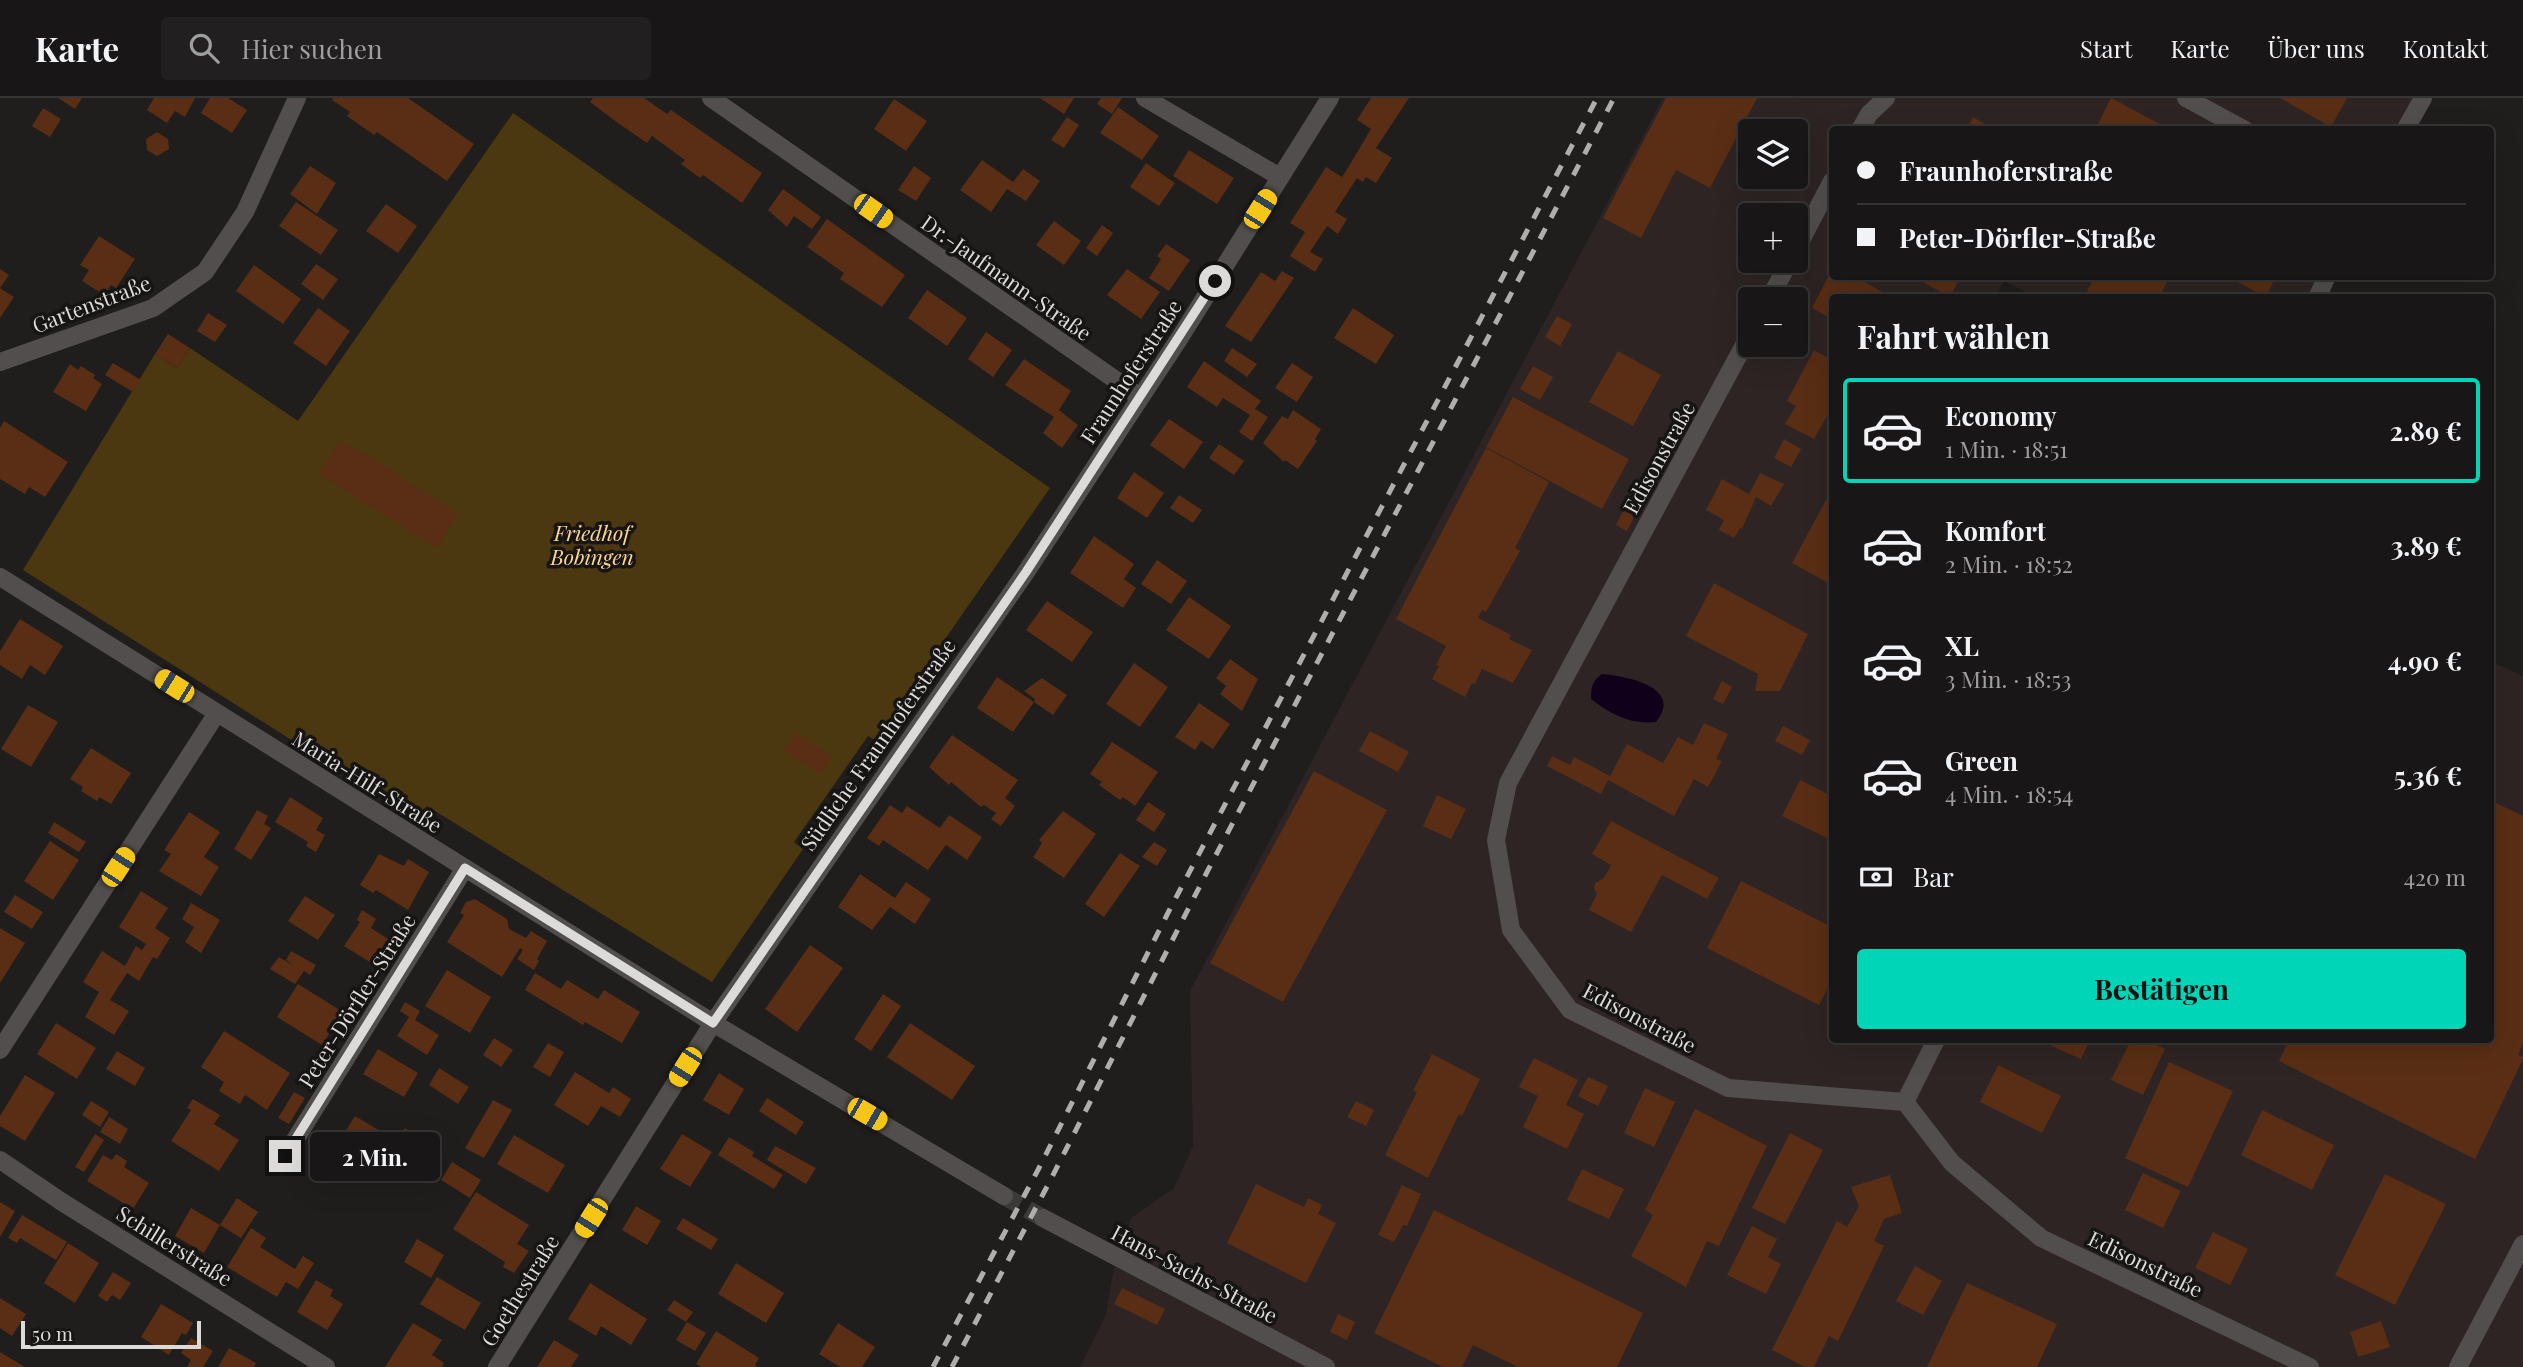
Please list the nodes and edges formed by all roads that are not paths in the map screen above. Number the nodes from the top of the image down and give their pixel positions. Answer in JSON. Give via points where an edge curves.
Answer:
{"nodes":[{"id":1,"x":297,"y":98,"type":"edge"},
{"id":2,"x":711,"y":98,"type":"edge"},
{"id":3,"x":1145,"y":98,"type":"edge"},
{"id":4,"x":1330,"y":98,"type":"edge"},
{"id":5,"x":1886,"y":98,"type":"edge"},
{"id":6,"x":2186,"y":98,"type":"edge"},
{"id":7,"x":2423,"y":98,"type":"edge"},
{"id":8,"x":1862,"y":126,"type":"edge"},
{"id":9,"x":2238,"y":126,"type":"edge"},
{"id":10,"x":2407,"y":126,"type":"edge"},
{"id":11,"x":1280,"y":177,"type":"junction"},
{"id":12,"x":1829,"y":187,"type":"edge"},
{"id":13,"x":1808,"y":227,"type":"edge"},
{"id":14,"x":1738,"y":356,"type":"edge"},
{"id":15,"x":0,"y":362,"type":"edge"},
{"id":16,"x":1140,"y":397,"type":"junction"},
{"id":17,"x":1079,"y":490,"type":"joint"},
{"id":18,"x":0,"y":577,"type":"edge"},
{"id":19,"x":217,"y":713,"type":"junction"},
{"id":20,"x":465,"y":868,"type":"junction"},
{"id":21,"x":713,"y":1023,"type":"junction"},
{"id":22,"x":1934,"y":1043,"type":"edge"},
{"id":23,"x":0,"y":1050,"type":"edge"},
{"id":24,"x":1905,"y":1102,"type":"junction"},
{"id":25,"x":285,"y":1156,"type":"dead end"},
{"id":26,"x":0,"y":1160,"type":"edge"},
{"id":27,"x":1004,"y":1196,"type":"tunnel mouth"},
{"id":28,"x":1043,"y":1218,"type":"tunnel mouth"},
{"id":29,"x":2523,"y":1244,"type":"edge"},
{"id":30,"x":326,"y":1367,"type":"edge"},
{"id":31,"x":497,"y":1367,"type":"edge"},
{"id":32,"x":1326,"y":1367,"type":"edge"},
{"id":33,"x":2311,"y":1367,"type":"edge"},
{"id":34,"x":2458,"y":1367,"type":"edge"}],
"edges":[{"from":1,"to":15,"type":"street","name":"Gartenstraße","via":[[245,212],[205,272],[153,308]]},
{"from":2,"to":16,"type":"street","name":"Dr.-Jaufmann-Straße"},
{"from":3,"to":11,"type":"street"},
{"from":4,"to":11,"type":"street","name":"Fraunhoferstraße"},
{"from":5,"to":8,"type":"street"},
{"from":6,"to":9,"type":"street"},
{"from":7,"to":10,"type":"street"},
{"from":11,"to":16,"type":"street","name":"Fraunhoferstraße"},
{"from":12,"to":13,"type":"street"},
{"from":14,"to":24,"type":"street","name":"Edisonstraße","via":[[1508,783],[1496,839],[1511,930],[1570,1010],[1728,1088]]},
{"from":16,"to":17,"type":"street","name":"Fraunhoferstraße"},
{"from":17,"to":21,"type":"street","name":"Südliche Fraunhoferstraße"},
{"from":18,"to":19,"type":"street","name":"Maria-Hilf-Straße"},
{"from":19,"to":20,"type":"street","name":"Maria-Hilf-Straße"},
{"from":19,"to":23,"type":"street"},
{"from":20,"to":21,"type":"street","name":"Maria-Hilf-Straße"},
{"from":20,"to":25,"type":"street","name":"Peter-Dörfler-Straße"},
{"from":21,"to":27,"type":"street"},
{"from":21,"to":31,"type":"street","name":"Goethestraße"},
{"from":22,"to":24,"type":"street"},
{"from":24,"to":33,"type":"street","name":"Edisonstraße","via":[[1952,1163],[2041,1238]]},
{"from":26,"to":30,"type":"street","name":"Schillerstraße"},
{"from":28,"to":32,"type":"street","name":"Hans-Sachs-Straße"},
{"from":29,"to":34,"type":"street"}]}
